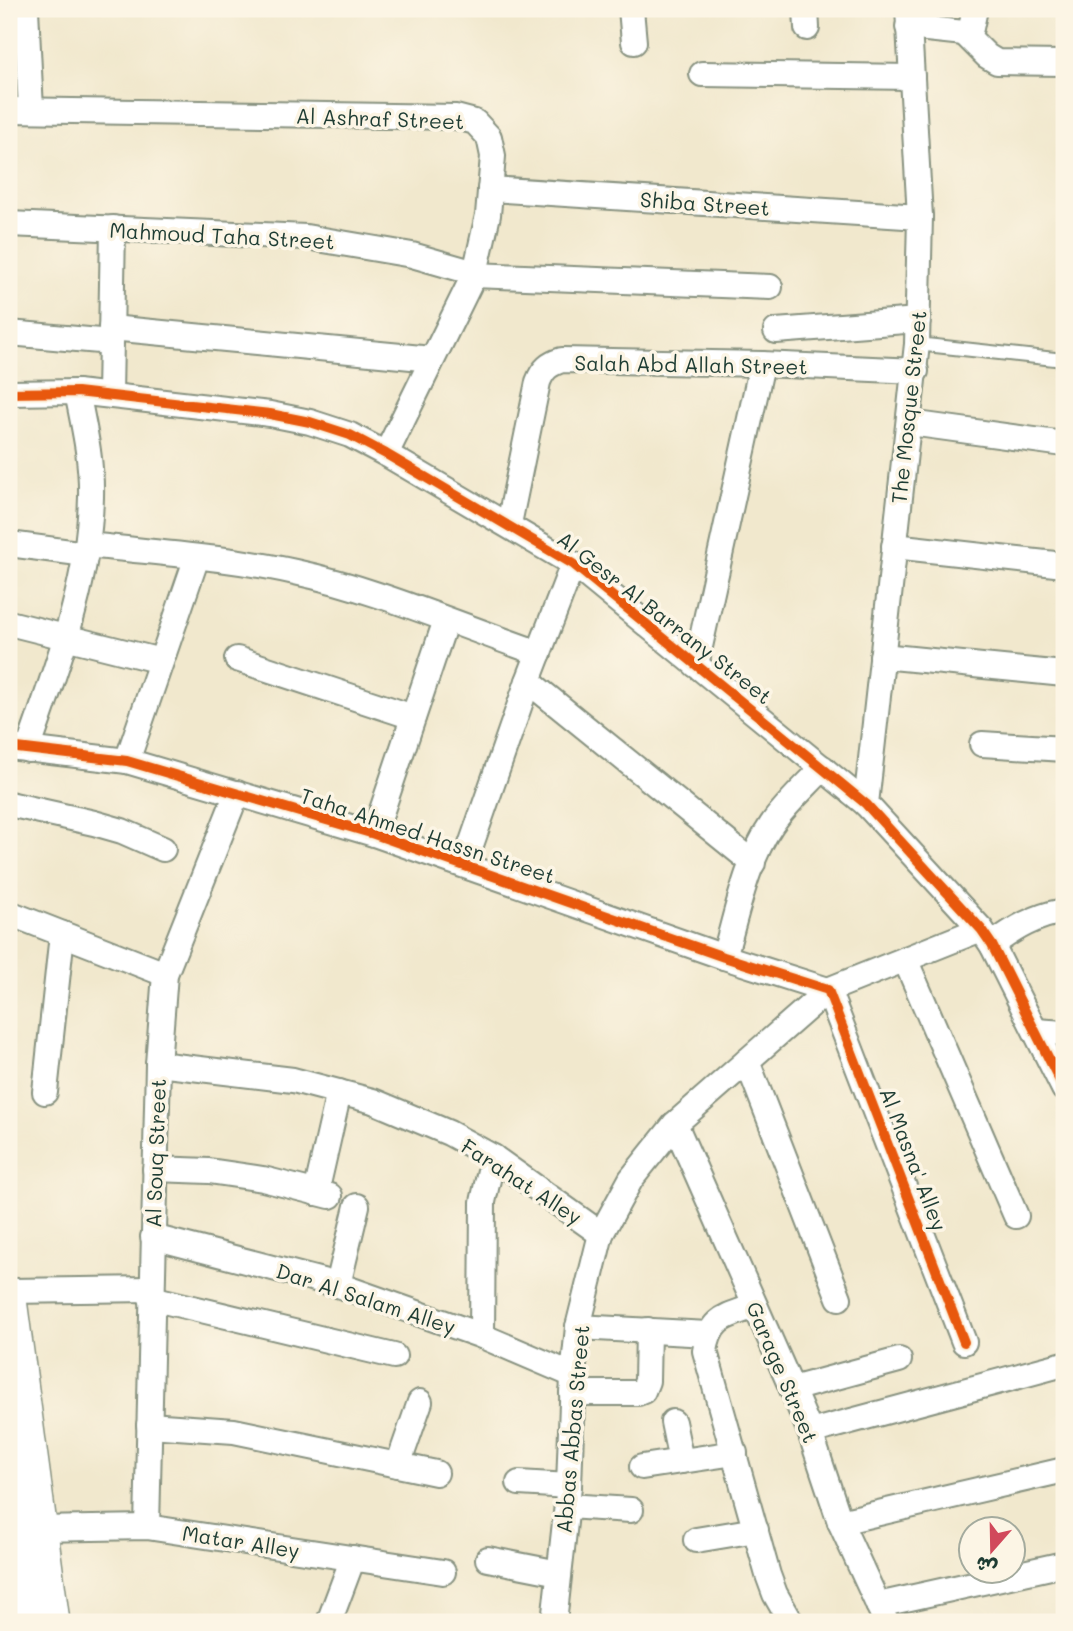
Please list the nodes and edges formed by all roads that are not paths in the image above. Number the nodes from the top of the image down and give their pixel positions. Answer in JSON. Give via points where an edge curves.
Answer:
{"nodes":[{"id":1,"x":26,"y":9,"type":"edge"},
{"id":2,"x":631,"y":9,"type":"edge"},
{"id":3,"x":975,"y":9,"type":"edge"},
{"id":4,"x":908,"y":18,"type":"edge"},
{"id":5,"x":964,"y":33,"type":"junction"},
{"id":6,"x":634,"y":43,"type":"dead end"},
{"id":7,"x":1064,"y":64,"type":"edge"},
{"id":8,"x":702,"y":74,"type":"dead end"},
{"id":9,"x":912,"y":77,"type":"junction"},
{"id":10,"x":20,"y":110,"type":"edge"},
{"id":11,"x":490,"y":189,"type":"junction"},
{"id":12,"x":920,"y":217,"type":"junction"},
{"id":13,"x":9,"y":224,"type":"edge"},
{"id":14,"x":113,"y":228,"type":"junction"},
{"id":15,"x":474,"y":274,"type":"junction"},
{"id":16,"x":770,"y":287,"type":"dead end"},
{"id":17,"x":776,"y":331,"type":"dead end"},
{"id":18,"x":918,"y":332,"type":"junction"},
{"id":19,"x":9,"y":333,"type":"edge"},
{"id":20,"x":111,"y":335,"type":"junction"},
{"id":21,"x":432,"y":359,"type":"junction"},
{"id":22,"x":1064,"y":360,"type":"edge"},
{"id":23,"x":762,"y":364,"type":"junction"},
{"id":24,"x":916,"y":371,"type":"junction"},
{"id":25,"x":77,"y":392,"type":"junction"},
{"id":26,"x":9,"y":393,"type":"edge"},
{"id":27,"x":110,"y":395,"type":"junction"},
{"id":28,"x":910,"y":423,"type":"junction"},
{"id":29,"x":1064,"y":444,"type":"edge"},
{"id":30,"x":386,"y":454,"type":"junction"},
{"id":31,"x":509,"y":524,"type":"junction"},
{"id":32,"x":9,"y":544,"type":"edge"},
{"id":33,"x":894,"y":546,"type":"junction"},
{"id":34,"x":87,"y":550,"type":"junction"},
{"id":35,"x":197,"y":557,"type":"junction"},
{"id":36,"x":573,"y":564,"type":"junction"},
{"id":37,"x":1064,"y":565,"type":"edge"},
{"id":38,"x":446,"y":620,"type":"junction"},
{"id":39,"x":9,"y":623,"type":"edge"},
{"id":40,"x":66,"y":637,"type":"junction"},
{"id":41,"x":539,"y":653,"type":"junction"},
{"id":42,"x":882,"y":656,"type":"junction"},
{"id":43,"x":237,"y":659,"type":"dead end"},
{"id":44,"x":161,"y":661,"type":"junction"},
{"id":45,"x":696,"y":664,"type":"junction"},
{"id":46,"x":1064,"y":674,"type":"edge"},
{"id":47,"x":528,"y":681,"type":"junction"},
{"id":48,"x":413,"y":717,"type":"junction"},
{"id":49,"x":1063,"y":740,"type":"edge"},
{"id":50,"x":982,"y":744,"type":"dead end"},
{"id":51,"x":18,"y":748,"type":"edge"},
{"id":52,"x":1064,"y":758,"type":"edge"},
{"id":53,"x":127,"y":761,"type":"junction"},
{"id":54,"x":823,"y":768,"type":"junction"},
{"id":55,"x":237,"y":793,"type":"junction"},
{"id":56,"x":9,"y":804,"type":"edge"},
{"id":57,"x":866,"y":804,"type":"junction"},
{"id":58,"x":374,"y":834,"type":"junction"},
{"id":59,"x":163,"y":849,"type":"dead end"},
{"id":60,"x":753,"y":863,"type":"junction"},
{"id":61,"x":464,"y":865,"type":"junction"},
{"id":62,"x":1064,"y":911,"type":"edge"},
{"id":63,"x":9,"y":913,"type":"edge"},
{"id":64,"x":61,"y":934,"type":"junction"},
{"id":65,"x":986,"y":937,"type":"junction"},
{"id":66,"x":724,"y":957,"type":"junction"},
{"id":67,"x":905,"y":959,"type":"junction"},
{"id":68,"x":164,"y":974,"type":"junction"},
{"id":69,"x":828,"y":990,"type":"junction"},
{"id":70,"x":1036,"y":1031,"type":"junction"},
{"id":71,"x":1064,"y":1033,"type":"edge"},
{"id":72,"x":747,"y":1061,"type":"junction"},
{"id":73,"x":158,"y":1064,"type":"junction"},
{"id":74,"x":1064,"y":1089,"type":"edge"},
{"id":75,"x":45,"y":1092,"type":"dead end"},
{"id":76,"x":339,"y":1092,"type":"junction"},
{"id":77,"x":675,"y":1125,"type":"junction"},
{"id":78,"x":493,"y":1157,"type":"junction"},
{"id":79,"x":155,"y":1169,"type":"junction"},
{"id":80,"x":357,"y":1206,"type":"dead end"},
{"id":81,"x":1016,"y":1216,"type":"dead end"},
{"id":82,"x":601,"y":1234,"type":"junction"},
{"id":83,"x":153,"y":1237,"type":"junction"},
{"id":84,"x":338,"y":1284,"type":"junction"},
{"id":85,"x":9,"y":1292,"type":"edge"},
{"id":86,"x":152,"y":1294,"type":"junction"},
{"id":87,"x":839,"y":1298,"type":"dead end"},
{"id":88,"x":9,"y":1300,"type":"edge"},
{"id":89,"x":755,"y":1306,"type":"junction"},
{"id":90,"x":578,"y":1327,"type":"junction"},
{"id":91,"x":648,"y":1331,"type":"junction"},
{"id":92,"x":708,"y":1334,"type":"junction"},
{"id":93,"x":482,"y":1336,"type":"junction"},
{"id":94,"x":964,"y":1342,"type":"dead end"},
{"id":95,"x":394,"y":1356,"type":"dead end"},
{"id":96,"x":899,"y":1360,"type":"dead end"},
{"id":97,"x":1064,"y":1364,"type":"edge"},
{"id":98,"x":573,"y":1384,"type":"junction"},
{"id":99,"x":792,"y":1389,"type":"junction"},
{"id":100,"x":420,"y":1402,"type":"dead end"},
{"id":101,"x":673,"y":1422,"type":"dead end"},
{"id":102,"x":149,"y":1425,"type":"junction"},
{"id":103,"x":810,"y":1432,"type":"junction"},
{"id":104,"x":735,"y":1453,"type":"junction"},
{"id":105,"x":681,"y":1461,"type":"junction"},
{"id":106,"x":398,"y":1465,"type":"junction"},
{"id":107,"x":642,"y":1467,"type":"dead end"},
{"id":108,"x":1060,"y":1471,"type":"dead end"},
{"id":109,"x":436,"y":1473,"type":"dead end"},
{"id":110,"x":519,"y":1483,"type":"dead end"},
{"id":111,"x":9,"y":1493,"type":"edge"},
{"id":112,"x":568,"y":1496,"type":"junction"},
{"id":113,"x":631,"y":1510,"type":"dead end"},
{"id":114,"x":840,"y":1522,"type":"junction"},
{"id":115,"x":147,"y":1527,"type":"junction"},
{"id":116,"x":38,"y":1529,"type":"junction"},
{"id":117,"x":756,"y":1530,"type":"junction"},
{"id":118,"x":696,"y":1540,"type":"dead end"},
{"id":119,"x":353,"y":1558,"type":"junction"},
{"id":120,"x":488,"y":1559,"type":"dead end"},
{"id":121,"x":1064,"y":1564,"type":"edge"},
{"id":122,"x":443,"y":1572,"type":"dead end"},
{"id":123,"x":559,"y":1573,"type":"junction"},
{"id":124,"x":882,"y":1614,"type":"edge"},
{"id":125,"x":25,"y":1622,"type":"edge"},
{"id":126,"x":52,"y":1622,"type":"edge"},
{"id":127,"x":329,"y":1622,"type":"edge"},
{"id":128,"x":554,"y":1622,"type":"edge"},
{"id":129,"x":791,"y":1622,"type":"edge"}],
"edges":[{"from":1,"to":10,"type":"street"},
{"from":2,"to":6,"type":"street"},
{"from":3,"to":5,"type":"street","via":[[971,28]]},
{"from":4,"to":5,"type":"street"},
{"from":4,"to":9,"type":"street","name":"The Mosque Street"},
{"from":5,"to":7,"type":"street","via":[[997,61]]},
{"from":8,"to":9,"type":"street"},
{"from":9,"to":12,"type":"street","name":"The Mosque Street"},
{"from":10,"to":11,"type":"street","name":"Al Ashraf Street","via":[[456,117],[475,122],[489,137],[493,156]]},
{"from":11,"to":12,"type":"street","name":"Shiba Street"},
{"from":11,"to":15,"type":"street","name":"Al Ashraf Street"},
{"from":12,"to":18,"type":"street","name":"The Mosque Street"},
{"from":13,"to":14,"type":"street","name":"Mahmoud Taha Street"},
{"from":14,"to":15,"type":"street","name":"Mahmoud Taha Street","via":[[306,237],[412,255]]},
{"from":14,"to":20,"type":"street"},
{"from":15,"to":16,"type":"street","name":"Mahmoud Taha Street"},
{"from":15,"to":21,"type":"street","name":"Al Ashraf Street"},
{"from":17,"to":18,"type":"street"},
{"from":18,"to":22,"type":"lane"},
{"from":18,"to":24,"type":"street","name":"The Mosque Street"},
{"from":19,"to":20,"type":"street"},
{"from":20,"to":21,"type":"street"},
{"from":20,"to":27,"type":"street"},
{"from":21,"to":30,"type":"street","name":"Al Ashraf Street"},
{"from":23,"to":24,"type":"street","name":"Salah Abd Allah Street"},
{"from":23,"to":31,"type":"street","name":"Salah Abd Allah Street","via":[[551,363],[538,382]]},
{"from":23,"to":45,"type":"street"},
{"from":24,"to":28,"type":"street","name":"The Mosque Street"},
{"from":25,"to":26,"type":"street","name":"Al Gesr Al Barrany Street"},
{"from":25,"to":27,"type":"street","name":"Al Gesr Al Barrany Street"},
{"from":25,"to":34,"type":"street","via":[[88,446]]},
{"from":27,"to":30,"type":"street","name":"Al Gesr Al Barrany Street","via":[[310,422]]},
{"from":28,"to":29,"type":"street"},
{"from":28,"to":33,"type":"street","name":"The Mosque Street"},
{"from":30,"to":31,"type":"street","name":"Al Gesr Al Barrany Street"},
{"from":31,"to":36,"type":"street","name":"Al Gesr Al Barrany Street"},
{"from":32,"to":34,"type":"street"},
{"from":33,"to":37,"type":"street"},
{"from":33,"to":42,"type":"street","name":"The Mosque Street"},
{"from":34,"to":35,"type":"street"},
{"from":34,"to":40,"type":"street"},
{"from":35,"to":38,"type":"street","via":[[343,584]]},
{"from":35,"to":44,"type":"street"},
{"from":36,"to":41,"type":"street"},
{"from":36,"to":45,"type":"street","name":"Al Gesr Al Barrany Street"},
{"from":38,"to":41,"type":"street"},
{"from":38,"to":48,"type":"street"},
{"from":39,"to":40,"type":"street"},
{"from":40,"to":44,"type":"street"},
{"from":40,"to":51,"type":"street"},
{"from":41,"to":47,"type":"street"},
{"from":42,"to":46,"type":"street"},
{"from":42,"to":57,"type":"street","name":"The Mosque Street"},
{"from":43,"to":48,"type":"street"},
{"from":44,"to":53,"type":"street"},
{"from":45,"to":54,"type":"street","name":"Al Gesr Al Barrany Street"},
{"from":47,"to":60,"type":"street"},
{"from":47,"to":61,"type":"street"},
{"from":48,"to":58,"type":"street"},
{"from":49,"to":50,"type":"street"},
{"from":49,"to":52,"type":"street"},
{"from":51,"to":53,"type":"street","name":"Taha Ahmed Hassn Street"},
{"from":53,"to":55,"type":"street","name":"Taha Ahmed Hassn Street"},
{"from":54,"to":57,"type":"street","name":"Al Gesr Al Barrany Street"},
{"from":54,"to":60,"type":"street","via":[[772,823]]},
{"from":55,"to":58,"type":"street","name":"Taha Ahmed Hassn Street"},
{"from":55,"to":68,"type":"street","name":"Al Souq Street"},
{"from":56,"to":59,"type":"street","via":[[122,831]]},
{"from":57,"to":65,"type":"street","name":"Al Gesr Al Barrany Street"},
{"from":58,"to":61,"type":"street","name":"Taha Ahmed Hassn Street"},
{"from":60,"to":66,"type":"street"},
{"from":61,"to":66,"type":"street","name":"Taha Ahmed Hassn Street"},
{"from":62,"to":65,"type":"street","name":"Abbas Abbas Street"},
{"from":63,"to":64,"type":"street"},
{"from":64,"to":68,"type":"street"},
{"from":64,"to":75,"type":"street"},
{"from":65,"to":67,"type":"street","name":"Abbas Abbas Street"},
{"from":65,"to":70,"type":"street","name":"Al Gesr Al Barrany Street"},
{"from":66,"to":69,"type":"street","name":"Taha Ahmed Hassn Street"},
{"from":67,"to":69,"type":"street","name":"Abbas Abbas Street"},
{"from":67,"to":81,"type":"street"},
{"from":68,"to":73,"type":"street","name":"Al Souq Street"},
{"from":69,"to":72,"type":"street","name":"Abbas Abbas Street"},
{"from":69,"to":94,"type":"street","name":"Al Masna' Alley"},
{"from":70,"to":71,"type":"street"},
{"from":70,"to":74,"type":"street","name":"Al Gesr Al Barrany Street"},
{"from":72,"to":77,"type":"street","name":"Abbas Abbas Street"},
{"from":72,"to":87,"type":"street"},
{"from":73,"to":76,"type":"street","name":"Farahat Alley","via":[[293,1080]]},
{"from":73,"to":79,"type":"street","name":"Al Souq Street"},
{"from":76,"to":78,"type":"street","name":"Farahat Alley","via":[[449,1133]]},
{"from":76,"to":79,"type":"street","via":[[323,1195],[263,1179]]},
{"from":77,"to":82,"type":"street","name":"Abbas Abbas Street","via":[[631,1179]]},
{"from":77,"to":89,"type":"street","name":"Garage Street"},
{"from":78,"to":82,"type":"street","name":"Farahat Alley"},
{"from":78,"to":93,"type":"street","via":[[483,1202]]},
{"from":79,"to":83,"type":"street","name":"Al Souq Street"},
{"from":80,"to":84,"type":"street"},
{"from":82,"to":90,"type":"street","name":"Abbas Abbas Street"},
{"from":83,"to":84,"type":"street","name":"Dar Al Salam Alley"},
{"from":83,"to":86,"type":"street","name":"Al Souq Street"},
{"from":84,"to":93,"type":"street","name":"Dar Al Salam Alley"},
{"from":85,"to":86,"type":"street"},
{"from":86,"to":95,"type":"street"},
{"from":86,"to":102,"type":"street","name":"Al Souq Street"},
{"from":88,"to":116,"type":"main road"},
{"from":89,"to":92,"type":"street","via":[[719,1320]]},
{"from":89,"to":99,"type":"street","name":"Garage Street"},
{"from":90,"to":91,"type":"street"},
{"from":90,"to":98,"type":"street","name":"Abbas Abbas Street"},
{"from":91,"to":92,"type":"street"},
{"from":91,"to":98,"type":"street","via":[[643,1391]]},
{"from":92,"to":104,"type":"street","via":[[705,1351]]},
{"from":93,"to":98,"type":"street","name":"Dar Al Salam Alley"},
{"from":96,"to":99,"type":"street"},
{"from":97,"to":103,"type":"street"},
{"from":98,"to":112,"type":"street","name":"Abbas Abbas Street"},
{"from":99,"to":103,"type":"street","name":"Garage Street"},
{"from":100,"to":106,"type":"street"},
{"from":101,"to":105,"type":"street"},
{"from":102,"to":106,"type":"street","via":[[234,1431]]},
{"from":102,"to":115,"type":"street","name":"Al Souq Street"},
{"from":103,"to":114,"type":"street","name":"Garage Street"},
{"from":104,"to":105,"type":"street"},
{"from":104,"to":117,"type":"street"},
{"from":105,"to":107,"type":"street"},
{"from":106,"to":109,"type":"street"},
{"from":108,"to":114,"type":"street"},
{"from":110,"to":112,"type":"street"},
{"from":111,"to":125,"type":"main road"},
{"from":112,"to":113,"type":"street"},
{"from":112,"to":123,"type":"street","name":"Abbas Abbas Street"},
{"from":114,"to":124,"type":"street","name":"Garage Street"},
{"from":115,"to":116,"type":"street","name":"Matar Alley"},
{"from":115,"to":119,"type":"street","name":"Matar Alley"},
{"from":116,"to":126,"type":"main road"},
{"from":117,"to":118,"type":"street"},
{"from":117,"to":129,"type":"street","via":[[775,1594]]},
{"from":119,"to":122,"type":"street","name":"Matar Alley"},
{"from":119,"to":127,"type":"street"},
{"from":120,"to":123,"type":"street"},
{"from":121,"to":124,"type":"street"},
{"from":123,"to":128,"type":"street","name":"Abbas Abbas Street"}]}
